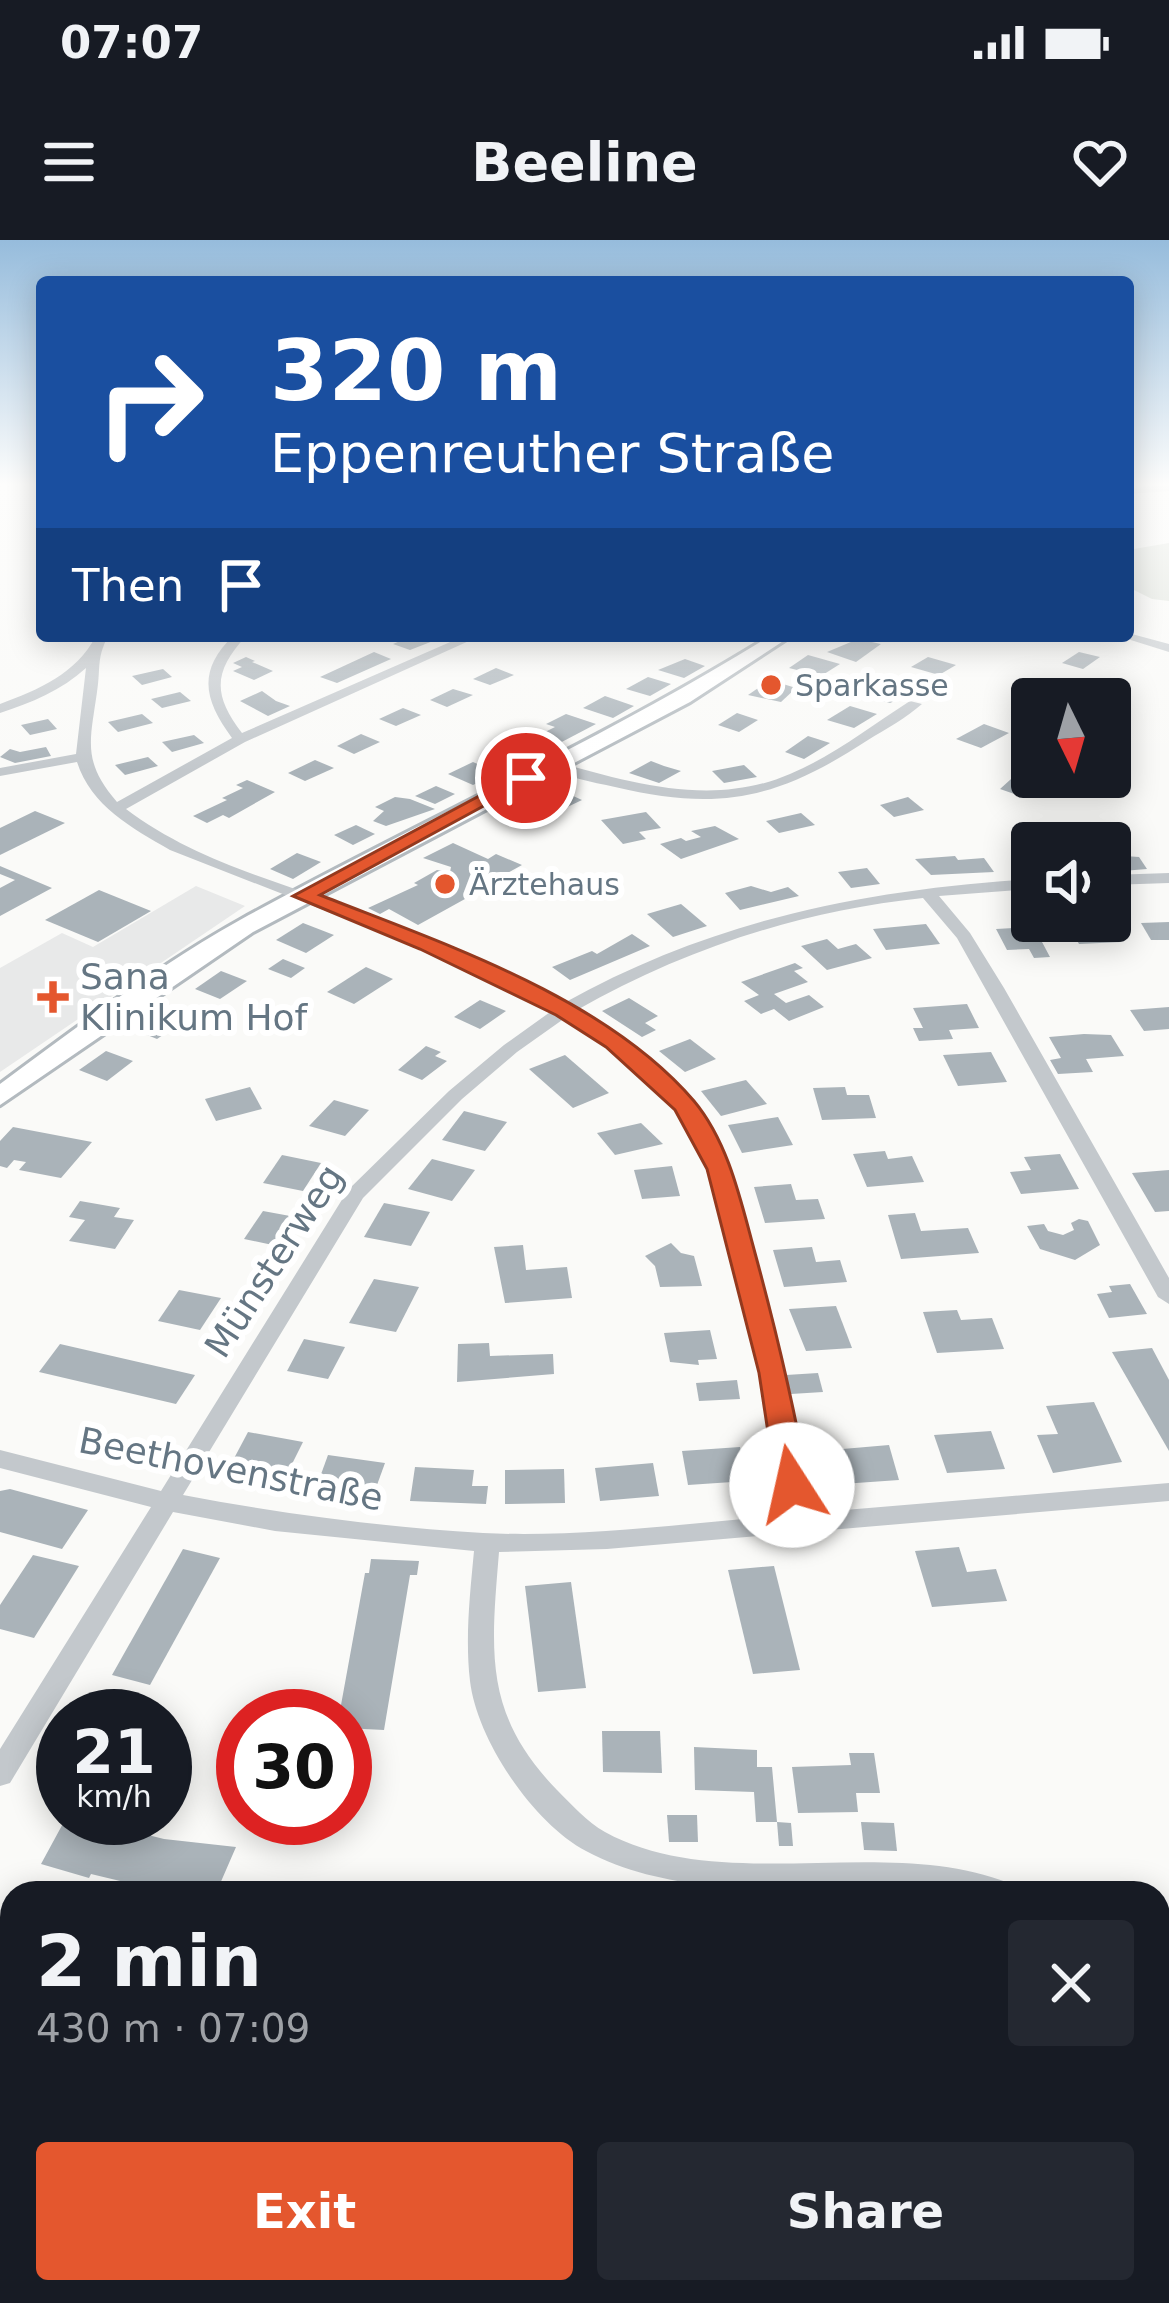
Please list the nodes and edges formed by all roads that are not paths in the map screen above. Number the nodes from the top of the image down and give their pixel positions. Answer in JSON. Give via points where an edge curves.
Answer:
{"nodes":[{"id":1,"x":1134,"y":639,"type":"edge"},
{"id":2,"x":99,"y":642,"type":"edge"},
{"id":3,"x":235,"y":642,"type":"edge"},
{"id":4,"x":460,"y":642,"type":"edge"},
{"id":5,"x":772,"y":642,"type":"edge"},
{"id":6,"x":1169,"y":648,"type":"edge"},
{"id":7,"x":92,"y":656,"type":"junction"},
{"id":8,"x":32,"y":697,"type":"junction"},
{"id":9,"x":915,"y":704,"type":"dead end"},
{"id":10,"x":88,"y":705,"type":"junction"},
{"id":11,"x":0,"y":709,"type":"edge"},
{"id":12,"x":240,"y":739,"type":"junction"},
{"id":13,"x":80,"y":757,"type":"junction"},
{"id":14,"x":552,"y":765,"type":"junction"},
{"id":15,"x":0,"y":772,"type":"edge"},
{"id":16,"x":116,"y":809,"type":"junction"},
{"id":17,"x":1169,"y":878,"type":"edge"},
{"id":18,"x":1131,"y":879,"type":"edge"},
{"id":19,"x":1011,"y":886,"type":"edge"},
{"id":20,"x":927,"y":892,"type":"junction"},
{"id":21,"x":303,"y":896,"type":"junction"},
{"id":22,"x":564,"y":1010,"type":"junction"},
{"id":23,"x":0,"y":1097,"type":"edge"},
{"id":24,"x":1169,"y":1297,"type":"edge"},
{"id":25,"x":0,"y":1459,"type":"edge"},
{"id":26,"x":1169,"y":1492,"type":"edge"},
{"id":27,"x":165,"y":1501,"type":"junction"},
{"id":28,"x":799,"y":1522,"type":"junction"},
{"id":29,"x":487,"y":1543,"type":"junction"},
{"id":30,"x":0,"y":1774,"type":"edge"},
{"id":31,"x":938,"y":1881,"type":"edge"}],
"edges":[{"from":1,"to":6,"type":"street"},
{"from":2,"to":7,"type":"street"},
{"from":3,"to":12,"type":"street","via":[[215,664],[211,691]]},
{"from":4,"to":12,"type":"street"},
{"from":5,"to":14,"type":"main road"},
{"from":7,"to":8,"type":"street"},
{"from":7,"to":10,"type":"street"},
{"from":8,"to":10,"type":"street","via":[[70,693]]},
{"from":8,"to":11,"type":"street"},
{"from":9,"to":14,"type":"street","via":[[795,778],[735,792],[649,792]]},
{"from":10,"to":13,"type":"street"},
{"from":12,"to":16,"type":"street"},
{"from":13,"to":15,"type":"street"},
{"from":13,"to":16,"type":"street"},
{"from":14,"to":21,"type":"main road"},
{"from":16,"to":21,"type":"street","via":[[173,846]]},
{"from":17,"to":18,"type":"street"},
{"from":19,"to":20,"type":"street","name":"Münsterweg"},
{"from":20,"to":22,"type":"street","name":"Münsterweg","via":[[718,939]]},
{"from":20,"to":24,"type":"street","via":[[974,953]]},
{"from":21,"to":22,"type":"street"},
{"from":21,"to":23,"type":"main road","via":[[122,1007]]},
{"from":22,"to":27,"type":"street","name":"Münsterweg","via":[[408,1138],[355,1195]]},
{"from":22,"to":28,"type":"street","via":[[615,1042],[685,1106],[719,1169],[773,1373]]},
{"from":25,"to":27,"type":"street","name":"Beethovenstraße"},
{"from":26,"to":28,"type":"street","name":"Beethovenstraße"},
{"from":27,"to":29,"type":"street","name":"Beethovenstraße","via":[[369,1534]]},
{"from":27,"to":30,"type":"street","name":"Münsterweg"},
{"from":28,"to":29,"type":"street","name":"Beethovenstraße"},
{"from":29,"to":31,"type":"street","via":[[480,1687],[537,1791],[590,1839],[663,1867]]}]}
